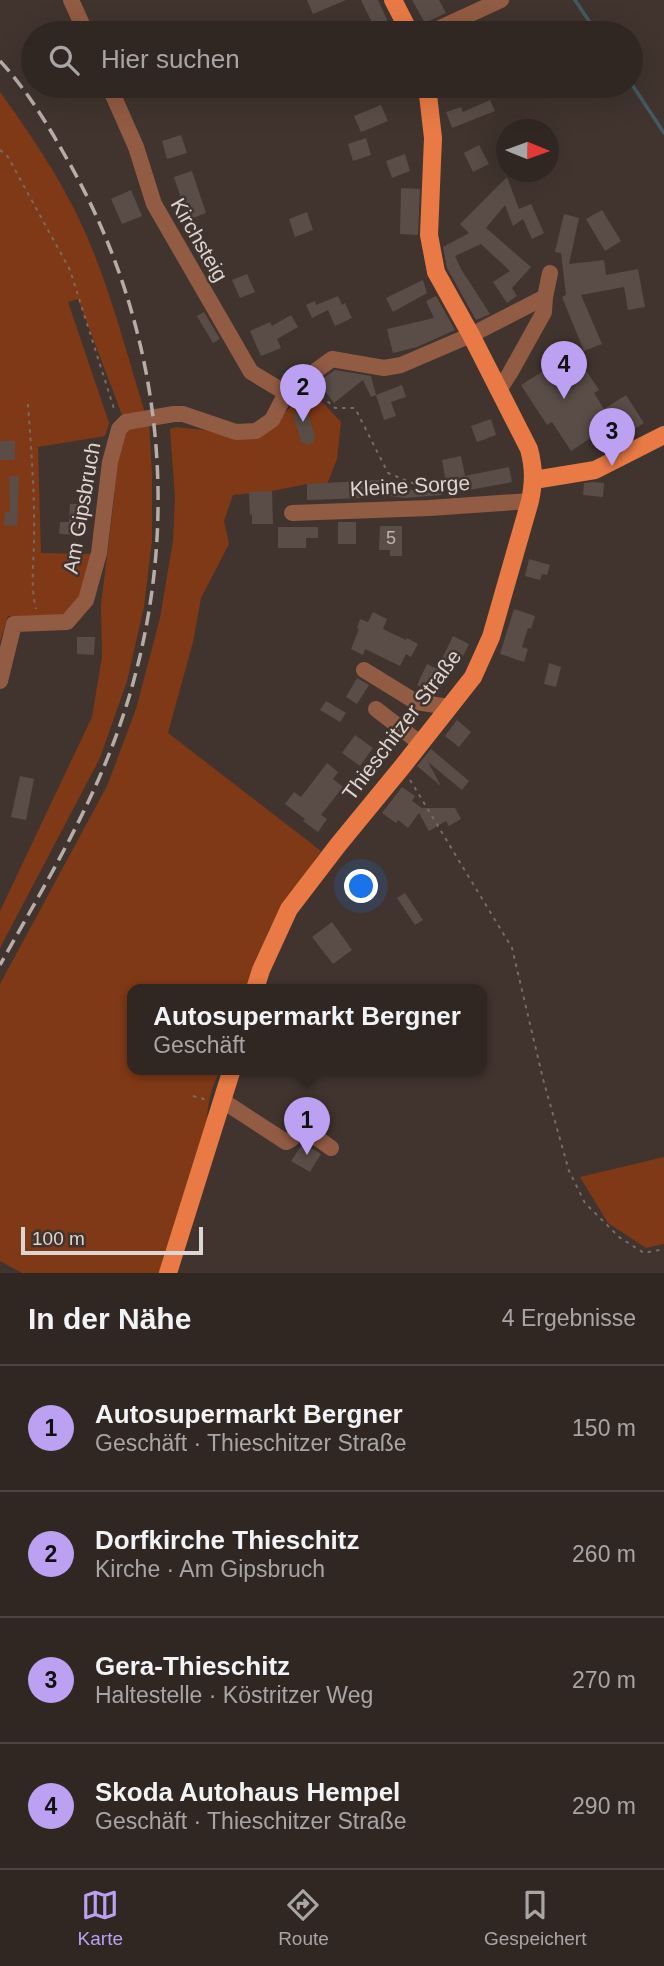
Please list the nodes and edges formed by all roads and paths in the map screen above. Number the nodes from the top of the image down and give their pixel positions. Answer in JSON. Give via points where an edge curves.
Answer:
{"nodes":[{"id":1,"x":71,"y":0,"type":"edge"},
{"id":2,"x":393,"y":0,"type":"edge"},
{"id":3,"x":501,"y":0,"type":"edge"},
{"id":4,"x":81,"y":21,"type":"edge"},
{"id":5,"x":404,"y":21,"type":"edge"},
{"id":6,"x":455,"y":21,"type":"edge"},
{"id":7,"x":114,"y":98,"type":"edge"},
{"id":8,"x":428,"y":98,"type":"edge"},
{"id":9,"x":0,"y":150,"type":"edge"},
{"id":10,"x":550,"y":273,"type":"dead end"},
{"id":11,"x":545,"y":297,"type":"junction"},
{"id":12,"x":471,"y":335,"type":"junction"},
{"id":13,"x":291,"y":388,"type":"junction"},
{"id":14,"x":499,"y":390,"type":"junction"},
{"id":15,"x":29,"y":404,"type":"dead end"},
{"id":16,"x":125,"y":423,"type":"junction"},
{"id":17,"x":664,"y":435,"type":"edge"},
{"id":18,"x":534,"y":480,"type":"junction"},
{"id":19,"x":439,"y":495,"type":"dead end"},
{"id":20,"x":530,"y":501,"type":"junction"},
{"id":21,"x":292,"y":513,"type":"dead end"},
{"id":22,"x":7,"y":622,"type":"edge"},
{"id":23,"x":40,"y":623,"type":"junction"},
{"id":24,"x":364,"y":670,"type":"dead end"},
{"id":25,"x":0,"y":681,"type":"edge"},
{"id":26,"x":449,"y":707,"type":"junction"},
{"id":27,"x":376,"y":709,"type":"dead end"},
{"id":28,"x":421,"y":744,"type":"junction"},
{"id":29,"x":402,"y":767,"type":"junction"},
{"id":30,"x":257,"y":984,"type":"edge"},
{"id":31,"x":230,"y":1075,"type":"edge"},
{"id":32,"x":223,"y":1101,"type":"junction"},
{"id":33,"x":331,"y":1148,"type":"dead end"},
{"id":34,"x":664,"y":1249,"type":"edge"},
{"id":35,"x":168,"y":1273,"type":"edge"}],
"edges":[{"from":1,"to":4,"type":"street"},
{"from":2,"to":5,"type":"main road"},
{"from":3,"to":6,"type":"street"},
{"from":7,"to":13,"type":"street","name":"Kirchsteig","via":[[154,204],[251,372]]},
{"from":8,"to":12,"type":"main road","name":"Thieschitzer Straße","via":[[433,138],[429,235],[436,272]]},
{"from":9,"to":16,"type":"path","via":[[69,270],[110,400]]},
{"from":10,"to":11,"type":"street"},
{"from":11,"to":12,"type":"street"},
{"from":11,"to":14,"type":"street","via":[[544,312]]},
{"from":12,"to":13,"type":"street","name":"Am Gipsbruch","via":[[384,368],[332,359]]},
{"from":12,"to":14,"type":"main road","name":"Thieschitzer Straße"},
{"from":13,"to":16,"type":"street","name":"Am Gipsbruch","via":[[272,421],[256,431],[236,432],[174,414]]},
{"from":13,"to":19,"type":"path","via":[[313,388],[335,408],[355,408],[388,473]]},
{"from":14,"to":18,"type":"main road","name":"Thieschitzer Straße","via":[[529,449]]},
{"from":15,"to":23,"type":"path","via":[[32,569]]},
{"from":16,"to":23,"type":"street","name":"Am Gipsbruch","via":[[110,462],[99,553],[86,600],[67,622]]},
{"from":17,"to":18,"type":"main road","via":[[595,470]]},
{"from":18,"to":20,"type":"main road","name":"Thieschitzer Straße"},
{"from":20,"to":21,"type":"street","name":"Kleine Sorge"},
{"from":20,"to":26,"type":"main road","name":"Thieschitzer Straße","via":[[491,637],[473,677]]},
{"from":22,"to":23,"type":"street","name":"Am Gipsbruch"},
{"from":22,"to":25,"type":"street","name":"Am Gipsbruch"},
{"from":24,"to":26,"type":"street","via":[[416,702]]},
{"from":26,"to":28,"type":"main road","name":"Thieschitzer Straße"},
{"from":27,"to":28,"type":"street"},
{"from":28,"to":29,"type":"main road","name":"Thieschitzer Straße"},
{"from":29,"to":30,"type":"main road","name":"Thieschitzer Straße","via":[[289,909]]},
{"from":29,"to":34,"type":"path","via":[[512,948],[569,1171],[585,1203],[644,1254]]},
{"from":31,"to":32,"type":"main road"},
{"from":32,"to":33,"type":"street","via":[[286,1142],[301,1130]]},
{"from":32,"to":35,"type":"main road"}]}
